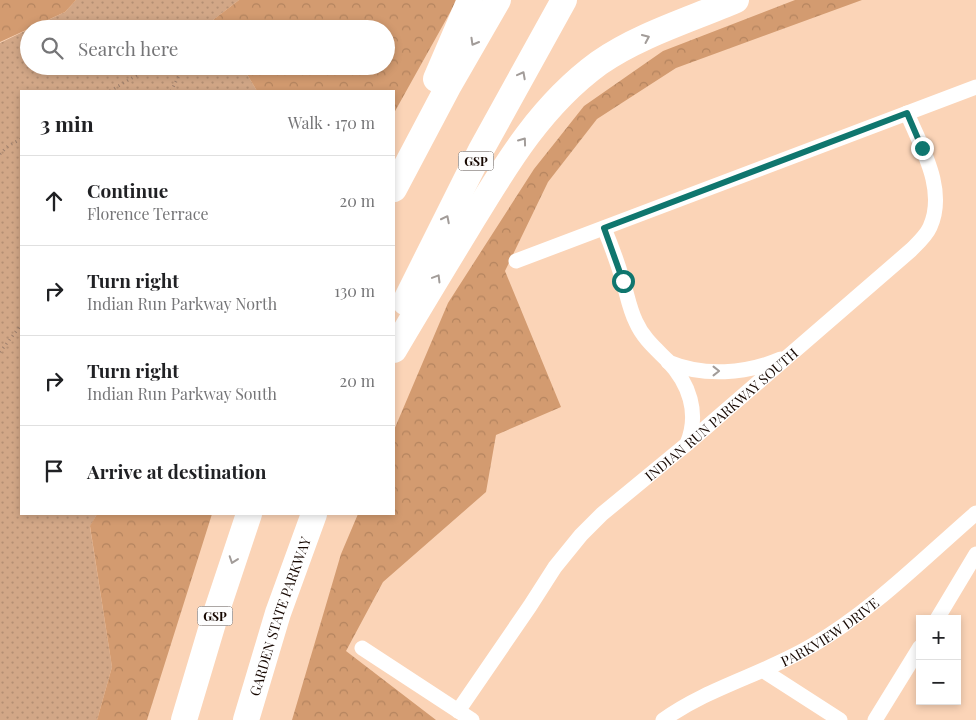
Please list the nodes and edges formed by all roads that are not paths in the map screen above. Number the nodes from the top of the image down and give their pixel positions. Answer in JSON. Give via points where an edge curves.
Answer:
{"nodes":[{"id":1,"x":470,"y":0,"type":"edge"},
{"id":2,"x":498,"y":0,"type":"edge"},
{"id":3,"x":564,"y":0,"type":"edge"},
{"id":4,"x":736,"y":0,"type":"edge"},
{"id":5,"x":976,"y":87,"type":"edge"},
{"id":6,"x":907,"y":113,"type":"junction"},
{"id":7,"x":395,"y":173,"type":"edge"},
{"id":8,"x":395,"y":187,"type":"edge"},
{"id":9,"x":604,"y":228,"type":"junction"},
{"id":10,"x":516,"y":261,"type":"dead end"},
{"id":11,"x":395,"y":323,"type":"edge"},
{"id":12,"x":395,"y":348,"type":"edge"},
{"id":13,"x":793,"y":353,"type":"junction"},
{"id":14,"x":668,"y":362,"type":"junction"},
{"id":15,"x":687,"y":444,"type":"junction"},
{"id":16,"x":976,"y":513,"type":"edge"},
{"id":17,"x":250,"y":515,"type":"edge"},
{"id":18,"x":314,"y":515,"type":"edge"},
{"id":19,"x":976,"y":554,"type":"edge"},
{"id":20,"x":939,"y":615,"type":"edge"},
{"id":21,"x":362,"y":648,"type":"dead end"},
{"id":22,"x":916,"y":653,"type":"edge"},
{"id":23,"x":764,"y":671,"type":"junction"},
{"id":24,"x":458,"y":711,"type":"junction"},
{"id":25,"x":184,"y":720,"type":"edge"},
{"id":26,"x":246,"y":720,"type":"edge"},
{"id":27,"x":472,"y":720,"type":"edge"},
{"id":28,"x":663,"y":720,"type":"edge"},
{"id":29,"x":840,"y":720,"type":"edge"},
{"id":30,"x":875,"y":720,"type":"edge"}],
"edges":[{"from":1,"to":7,"type":"highway"},
{"from":2,"to":8,"type":"highway","one_way":true},
{"from":11,"to":3,"type":"highway","number":"GSP","one_way":true,"via":[[482,150]]},
{"from":12,"to":4,"type":"highway","one_way":true,"via":[[500,173],[556,101],[582,76],[622,50]]},
{"from":5,"to":6,"type":"street"},
{"from":6,"to":9,"type":"street"},
{"from":6,"to":13,"type":"street","name":"INDIAN RUN PARKWAY SOUTH","via":[[935,186],[935,208],[930,227],[911,250]]},
{"from":9,"to":10,"type":"street"},
{"from":9,"to":14,"type":"street","via":[[635,320],[645,338]]},
{"from":14,"to":13,"type":"street","one_way":true,"via":[[701,371],[726,371],[765,365]]},
{"from":13,"to":15,"type":"street","name":"INDIAN RUN PARKWAY SOUTH"},
{"from":14,"to":15,"type":"street","via":[[686,387],[692,408],[692,428]]},
{"from":15,"to":24,"type":"street","name":"INDIAN RUN PARKWAY SOUTH","via":[[602,514],[571,546]]},
{"from":16,"to":23,"type":"street","name":"PARKVIEW DRIVE","via":[[853,618],[815,644]]},
{"from":17,"to":25,"type":"highway","number":"GSP","one_way":true},
{"from":18,"to":26,"type":"highway","name":"GARDEN STATE PARKWAY","via":[[278,613]]},
{"from":19,"to":20,"type":"street"},
{"from":21,"to":24,"type":"street"},
{"from":22,"to":30,"type":"street"},
{"from":23,"to":28,"type":"street","name":"PARKVIEW DRIVE","via":[[702,696]]},
{"from":23,"to":29,"type":"street"},
{"from":24,"to":27,"type":"street"}]}
